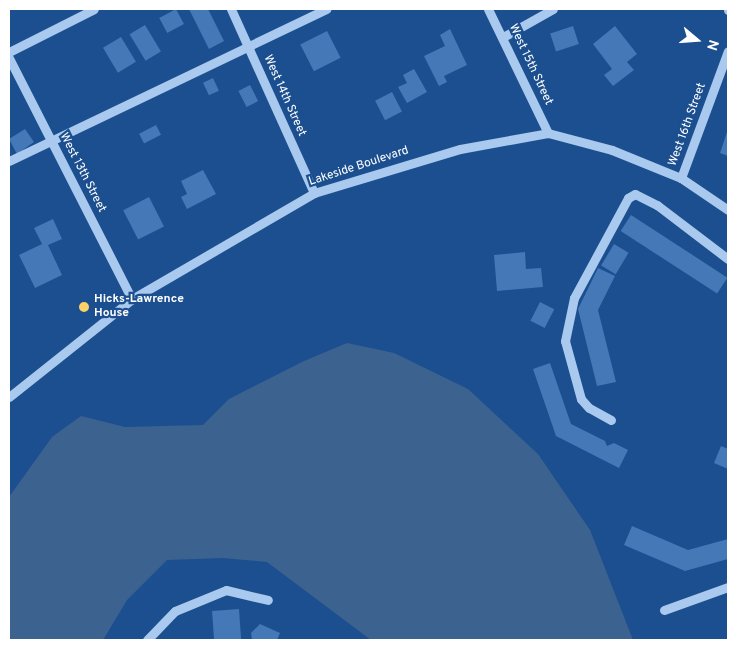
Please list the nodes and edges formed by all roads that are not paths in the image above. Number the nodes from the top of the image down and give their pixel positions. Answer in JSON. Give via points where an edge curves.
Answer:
{"nodes":[{"id":1,"x":94,"y":9,"type":"edge"},
{"id":2,"x":232,"y":9,"type":"edge"},
{"id":3,"x":326,"y":9,"type":"edge"},
{"id":4,"x":488,"y":9,"type":"edge"},
{"id":5,"x":553,"y":9,"type":"edge"},
{"id":6,"x":503,"y":37,"type":"junction"},
{"id":7,"x":248,"y":46,"type":"junction"},
{"id":8,"x":728,"y":51,"type":"edge"},
{"id":9,"x":9,"y":52,"type":"edge"},
{"id":10,"x":9,"y":58,"type":"edge"},
{"id":11,"x":548,"y":133,"type":"junction"},
{"id":12,"x":51,"y":140,"type":"junction"},
{"id":13,"x":9,"y":161,"type":"edge"},
{"id":14,"x":681,"y":178,"type":"junction"},
{"id":15,"x":314,"y":193,"type":"junction"},
{"id":16,"x":728,"y":210,"type":"edge"},
{"id":17,"x":728,"y":259,"type":"edge"},
{"id":18,"x":132,"y":299,"type":"junction"},
{"id":19,"x":9,"y":397,"type":"edge"},
{"id":20,"x":611,"y":420,"type":"dead end"},
{"id":21,"x":728,"y":587,"type":"edge"},
{"id":22,"x":268,"y":600,"type":"dead end"},
{"id":23,"x":664,"y":610,"type":"dead end"},
{"id":24,"x":147,"y":640,"type":"edge"}],
"edges":[{"from":1,"to":9,"type":"street"},
{"from":2,"to":7,"type":"street","name":"West 14th Street"},
{"from":3,"to":7,"type":"street"},
{"from":4,"to":6,"type":"street","name":"West 15th Street"},
{"from":5,"to":6,"type":"street"},
{"from":6,"to":11,"type":"street","name":"West 15th Street"},
{"from":7,"to":12,"type":"street"},
{"from":7,"to":15,"type":"street","name":"West 14th Street"},
{"from":8,"to":14,"type":"street","name":"West 16th Street"},
{"from":10,"to":12,"type":"street","name":"West 13th Street"},
{"from":11,"to":14,"type":"street","name":"Lakeside Boulevard","via":[[612,150]]},
{"from":11,"to":15,"type":"street","name":"Lakeside Boulevard","via":[[460,148]]},
{"from":12,"to":13,"type":"street"},
{"from":12,"to":18,"type":"street","name":"West 13th Street"},
{"from":14,"to":16,"type":"street","name":"Lakeside Boulevard"},
{"from":15,"to":18,"type":"street","name":"Lakeside Boulevard"},
{"from":17,"to":20,"type":"street","via":[[643,197],[636,194],[625,203],[574,298],[564,342],[581,399],[588,408]]},
{"from":18,"to":19,"type":"street","name":"Lakeside Boulevard"},
{"from":21,"to":23,"type":"street"},
{"from":22,"to":24,"type":"street","via":[[226,590],[175,611]]}]}
